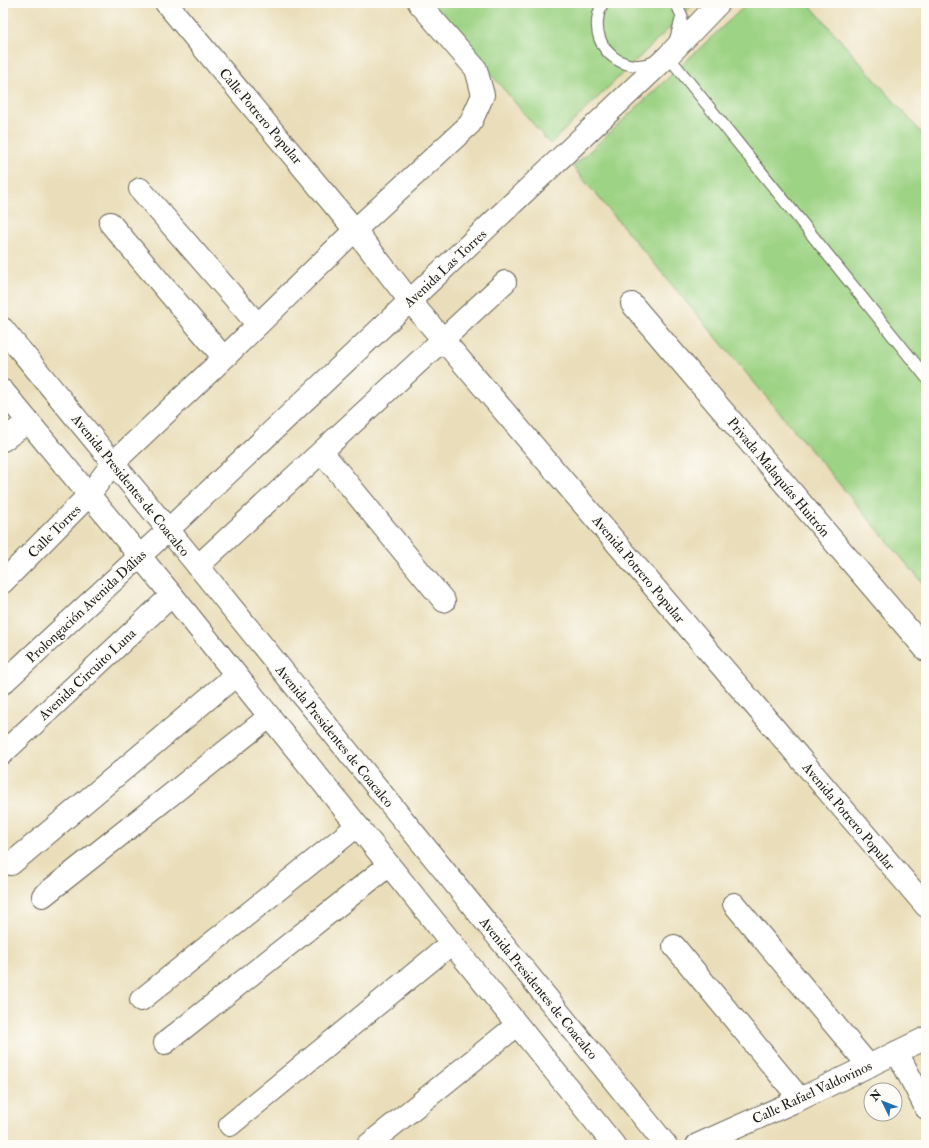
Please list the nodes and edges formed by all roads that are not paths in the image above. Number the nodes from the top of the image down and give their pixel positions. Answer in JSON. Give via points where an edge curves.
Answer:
{"nodes":[{"id":1,"x":166,"y":3,"type":"edge"},
{"id":2,"x":419,"y":3,"type":"edge"},
{"id":3,"x":604,"y":3,"type":"edge"},
{"id":4,"x":676,"y":3,"type":"edge"},
{"id":5,"x":719,"y":3,"type":"edge"},
{"id":6,"x":668,"y":56,"type":"junction"},
{"id":7,"x":140,"y":189,"type":"dead end"},
{"id":8,"x":110,"y":223,"type":"dead end"},
{"id":9,"x":355,"y":230,"type":"junction"},
{"id":10,"x":505,"y":282,"type":"dead end"},
{"id":11,"x":410,"y":301,"type":"junction"},
{"id":12,"x":632,"y":304,"type":"dead end"},
{"id":13,"x":258,"y":326,"type":"junction"},
{"id":14,"x":3,"y":329,"type":"edge"},
{"id":15,"x":444,"y":340,"type":"junction"},
{"id":16,"x":224,"y":358,"type":"junction"},
{"id":17,"x":926,"y":377,"type":"edge"},
{"id":18,"x":3,"y":391,"type":"edge"},
{"id":19,"x":28,"y":422,"type":"junction"},
{"id":20,"x":3,"y":440,"type":"edge"},
{"id":21,"x":322,"y":452,"type":"junction"},
{"id":22,"x":113,"y":463,"type":"junction"},
{"id":23,"x":88,"y":496,"type":"junction"},
{"id":24,"x":168,"y":530,"type":"junction"},
{"id":25,"x":139,"y":557,"type":"junction"},
{"id":26,"x":198,"y":566,"type":"junction"},
{"id":27,"x":3,"y":582,"type":"edge"},
{"id":28,"x":172,"y":595,"type":"junction"},
{"id":29,"x":444,"y":601,"type":"dead end"},
{"id":30,"x":926,"y":650,"type":"edge"},
{"id":31,"x":236,"y":675,"type":"junction"},
{"id":32,"x":3,"y":683,"type":"edge"},
{"id":33,"x":270,"y":717,"type":"junction"},
{"id":34,"x":3,"y":753,"type":"edge"},
{"id":35,"x":357,"y":826,"type":"junction"},
{"id":36,"x":11,"y":864,"type":"dead end"},
{"id":37,"x":389,"y":865,"type":"junction"},
{"id":38,"x":44,"y":896,"type":"dead end"},
{"id":39,"x":734,"y":904,"type":"dead end"},
{"id":40,"x":926,"y":906,"type":"edge"},
{"id":41,"x":452,"y":943,"type":"junction"},
{"id":42,"x":674,"y":946,"type":"dead end"},
{"id":43,"x":142,"y":1000,"type":"dead end"},
{"id":44,"x":517,"y":1025,"type":"junction"},
{"id":45,"x":926,"y":1038,"type":"edge"},
{"id":46,"x":165,"y":1043,"type":"dead end"},
{"id":47,"x":897,"y":1052,"type":"junction"},
{"id":48,"x":869,"y":1066,"type":"junction"},
{"id":49,"x":800,"y":1099,"type":"junction"},
{"id":50,"x":926,"y":1108,"type":"edge"},
{"id":51,"x":230,"y":1125,"type":"dead end"},
{"id":52,"x":368,"y":1145,"type":"edge"},
{"id":53,"x":614,"y":1145,"type":"edge"},
{"id":54,"x":666,"y":1145,"type":"edge"},
{"id":55,"x":697,"y":1145,"type":"edge"}],
"edges":[{"from":1,"to":9,"type":"street","name":"Calle Potrero Popular"},
{"from":2,"to":9,"type":"street","name":"Calle Torres","via":[[476,69],[483,95],[470,124]]},
{"from":3,"to":6,"type":"lane","via":[[600,7],[596,26],[601,44],[614,59],[632,66],[646,66]]},
{"from":4,"to":6,"type":"lane","via":[[682,16],[678,35]]},
{"from":5,"to":6,"type":"street","name":"Avenida Las Torres"},
{"from":6,"to":11,"type":"street","name":"Avenida Las Torres"},
{"from":6,"to":17,"type":"lane"},
{"from":7,"to":13,"type":"street"},
{"from":8,"to":16,"type":"street"},
{"from":9,"to":11,"type":"street","name":"Avenida Potrero Popular"},
{"from":9,"to":13,"type":"street","name":"Calle Torres"},
{"from":10,"to":15,"type":"street"},
{"from":11,"to":15,"type":"street","name":"Avenida Potrero Popular"},
{"from":11,"to":24,"type":"street","name":"Avenida Las Torres"},
{"from":12,"to":30,"type":"street","name":"Privada Malaquías Huitrón"},
{"from":13,"to":16,"type":"street","name":"Calle Torres"},
{"from":14,"to":22,"type":"street","name":"Avenida Presidentes de Coacalco"},
{"from":15,"to":21,"type":"street"},
{"from":15,"to":40,"type":"street","name":"Avenida Potrero Popular"},
{"from":16,"to":22,"type":"street","name":"Calle Torres"},
{"from":18,"to":19,"type":"street"},
{"from":19,"to":20,"type":"street"},
{"from":19,"to":23,"type":"street"},
{"from":21,"to":26,"type":"street"},
{"from":21,"to":29,"type":"street"},
{"from":22,"to":23,"type":"street","name":"Calle Torres"},
{"from":22,"to":24,"type":"street","name":"Avenida Presidentes de Coacalco"},
{"from":23,"to":25,"type":"street"},
{"from":23,"to":27,"type":"street","name":"Calle Torres"},
{"from":24,"to":25,"type":"street","name":"Prolongación Avenida Dálias"},
{"from":24,"to":26,"type":"street","name":"Avenida Presidentes de Coacalco"},
{"from":25,"to":28,"type":"street"},
{"from":25,"to":32,"type":"street","name":"Prolongación Avenida Dálias"},
{"from":26,"to":54,"type":"street","name":"Avenida Presidentes de Coacalco"},
{"from":28,"to":31,"type":"street"},
{"from":28,"to":34,"type":"street","name":"Avenida Circuito Luna"},
{"from":31,"to":33,"type":"street"},
{"from":31,"to":36,"type":"street"},
{"from":33,"to":35,"type":"street"},
{"from":33,"to":38,"type":"street"},
{"from":35,"to":37,"type":"street"},
{"from":35,"to":43,"type":"street"},
{"from":37,"to":41,"type":"street"},
{"from":37,"to":46,"type":"street"},
{"from":39,"to":48,"type":"street"},
{"from":41,"to":44,"type":"street"},
{"from":41,"to":51,"type":"street"},
{"from":42,"to":49,"type":"street"},
{"from":44,"to":52,"type":"street"},
{"from":44,"to":53,"type":"street"},
{"from":45,"to":47,"type":"street","name":"Calle Rafael Valdovinos"},
{"from":47,"to":48,"type":"street","name":"Calle Rafael Valdovinos"},
{"from":47,"to":50,"type":"street"},
{"from":48,"to":49,"type":"street","name":"Calle Rafael Valdovinos"},
{"from":49,"to":55,"type":"street","name":"Calle Rafael Valdovinos"}]}
